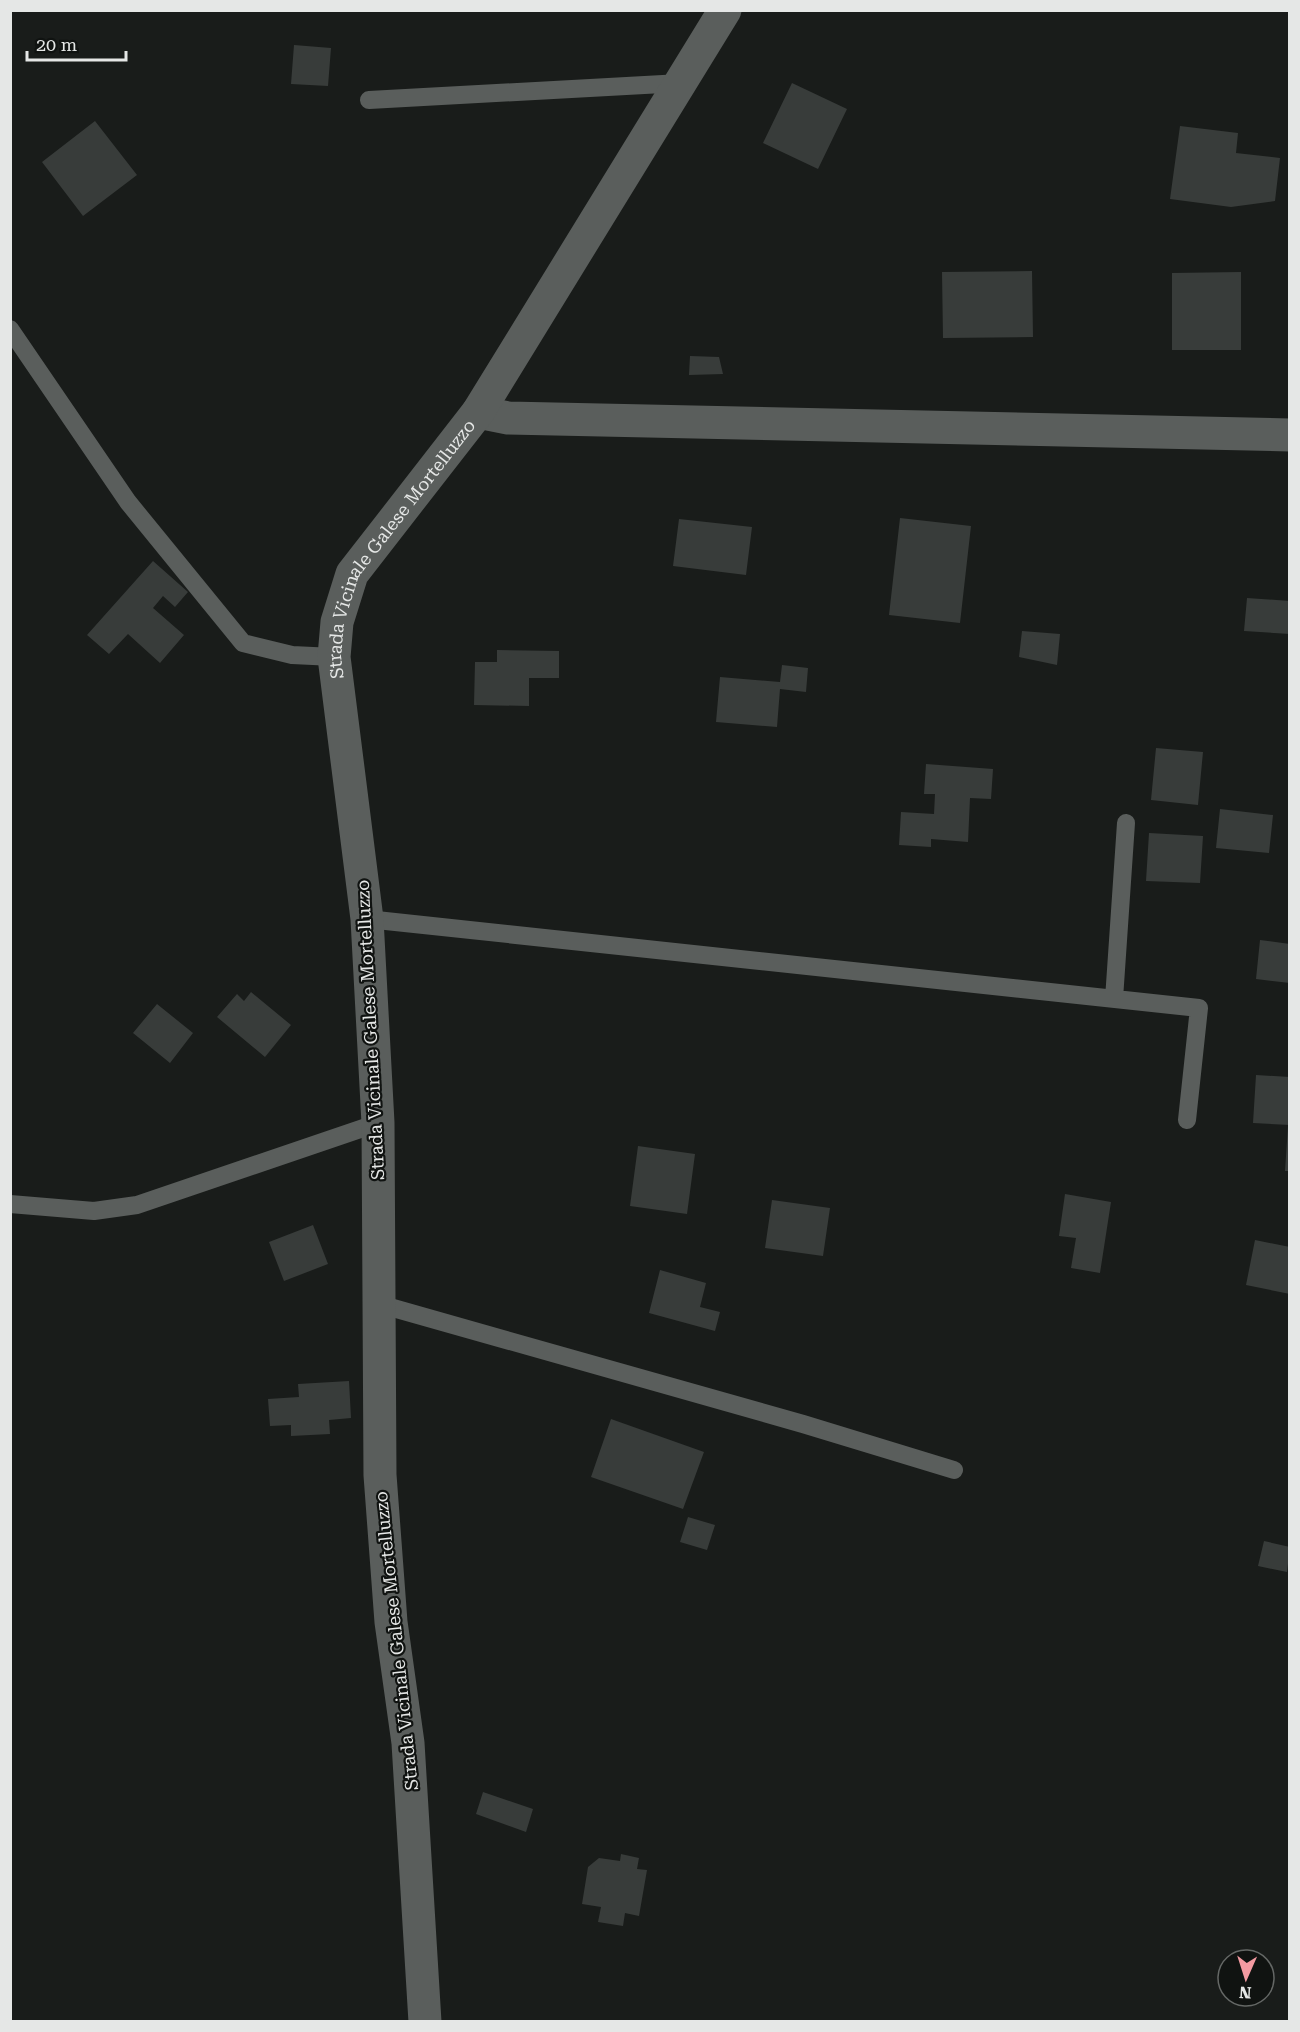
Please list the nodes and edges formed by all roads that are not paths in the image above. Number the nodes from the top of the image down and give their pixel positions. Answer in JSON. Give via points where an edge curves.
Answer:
{"nodes":[{"id":1,"x":725,"y":10,"type":"edge"},
{"id":2,"x":681,"y":83,"type":"junction"},
{"id":3,"x":369,"y":100,"type":"dead end"},
{"id":4,"x":10,"y":329,"type":"edge"},
{"id":5,"x":478,"y":412,"type":"junction"},
{"id":6,"x":1290,"y":435,"type":"edge"},
{"id":7,"x":334,"y":657,"type":"junction"},
{"id":8,"x":1126,"y":823,"type":"dead end"},
{"id":9,"x":367,"y":919,"type":"junction"},
{"id":10,"x":1113,"y":999,"type":"junction"},
{"id":11,"x":1187,"y":1120,"type":"dead end"},
{"id":12,"x":378,"y":1123,"type":"junction"},
{"id":13,"x":10,"y":1204,"type":"edge"},
{"id":14,"x":379,"y":1304,"type":"junction"},
{"id":15,"x":954,"y":1470,"type":"dead end"},
{"id":16,"x":424,"y":2022,"type":"edge"}],
"edges":[{"from":1,"to":2,"type":"street","name":"Strada Vicinale Galese Mortelluzzo"},
{"from":2,"to":3,"type":"lane"},
{"from":2,"to":5,"type":"street","name":"Strada Vicinale Galese Mortelluzzo"},
{"from":4,"to":7,"type":"lane","via":[[128,502],[243,643],[292,655]]},
{"from":5,"to":6,"type":"street","via":[[508,418]]},
{"from":5,"to":7,"type":"street","name":"Strada Vicinale Galese Mortelluzzo","via":[[352,574],[337,622]]},
{"from":7,"to":9,"type":"street","name":"Strada Vicinale Galese Mortelluzzo"},
{"from":8,"to":10,"type":"lane"},
{"from":9,"to":10,"type":"lane"},
{"from":9,"to":12,"type":"street","name":"Strada Vicinale Galese Mortelluzzo"},
{"from":10,"to":11,"type":"lane","via":[[1199,1008]]},
{"from":12,"to":13,"type":"lane","via":[[137,1205],[94,1211]]},
{"from":12,"to":14,"type":"street","name":"Strada Vicinale Galese Mortelluzzo"},
{"from":14,"to":15,"type":"lane"},
{"from":14,"to":16,"type":"street","name":"Strada Vicinale Galese Mortelluzzo","via":[[380,1475],[391,1622],[408,1743]]}]}
